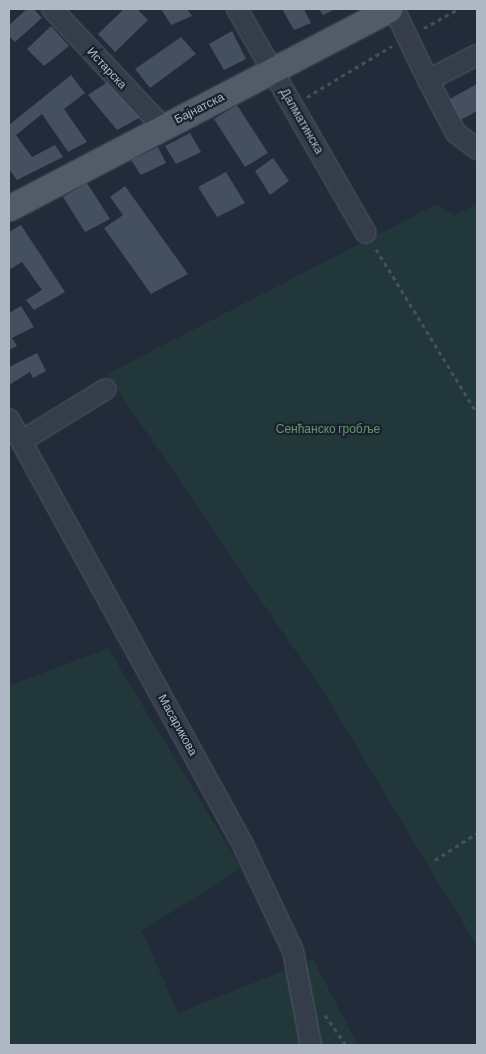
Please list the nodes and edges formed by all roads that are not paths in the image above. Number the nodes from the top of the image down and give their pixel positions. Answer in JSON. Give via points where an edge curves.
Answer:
{"nodes":[{"id":1,"x":52,"y":9,"type":"edge"},
{"id":2,"x":237,"y":9,"type":"edge"},
{"id":3,"x":389,"y":9,"type":"edge"},
{"id":4,"x":394,"y":9,"type":"edge"},
{"id":5,"x":477,"y":55,"type":"edge"},
{"id":6,"x":274,"y":70,"type":"junction"},
{"id":7,"x":428,"y":80,"type":"junction"},
{"id":8,"x":163,"y":127,"type":"junction"},
{"id":9,"x":477,"y":149,"type":"edge"},
{"id":10,"x":9,"y":208,"type":"edge"},
{"id":11,"x":366,"y":233,"type":"road end"},
{"id":12,"x":106,"y":389,"type":"dead end"},
{"id":13,"x":9,"y":419,"type":"edge"},
{"id":14,"x":23,"y":440,"type":"junction"},
{"id":15,"x":312,"y":1045,"type":"edge"}],
"edges":[{"from":1,"to":8,"type":"street","name":"Истарска"},
{"from":2,"to":6,"type":"street","name":"Далматинска"},
{"from":3,"to":6,"type":"main road","name":"Бајнатска"},
{"from":4,"to":7,"type":"street"},
{"from":5,"to":7,"type":"street"},
{"from":6,"to":8,"type":"main road","name":"Бајнатска"},
{"from":6,"to":11,"type":"street","name":"Далматинска"},
{"from":7,"to":9,"type":"street","via":[[456,133]]},
{"from":8,"to":10,"type":"main road","name":"Бајнатска"},
{"from":12,"to":14,"type":"street"},
{"from":13,"to":14,"type":"street","name":"Масарикова"},
{"from":14,"to":15,"type":"street","name":"Масарикова","via":[[243,845],[293,951]]}]}
